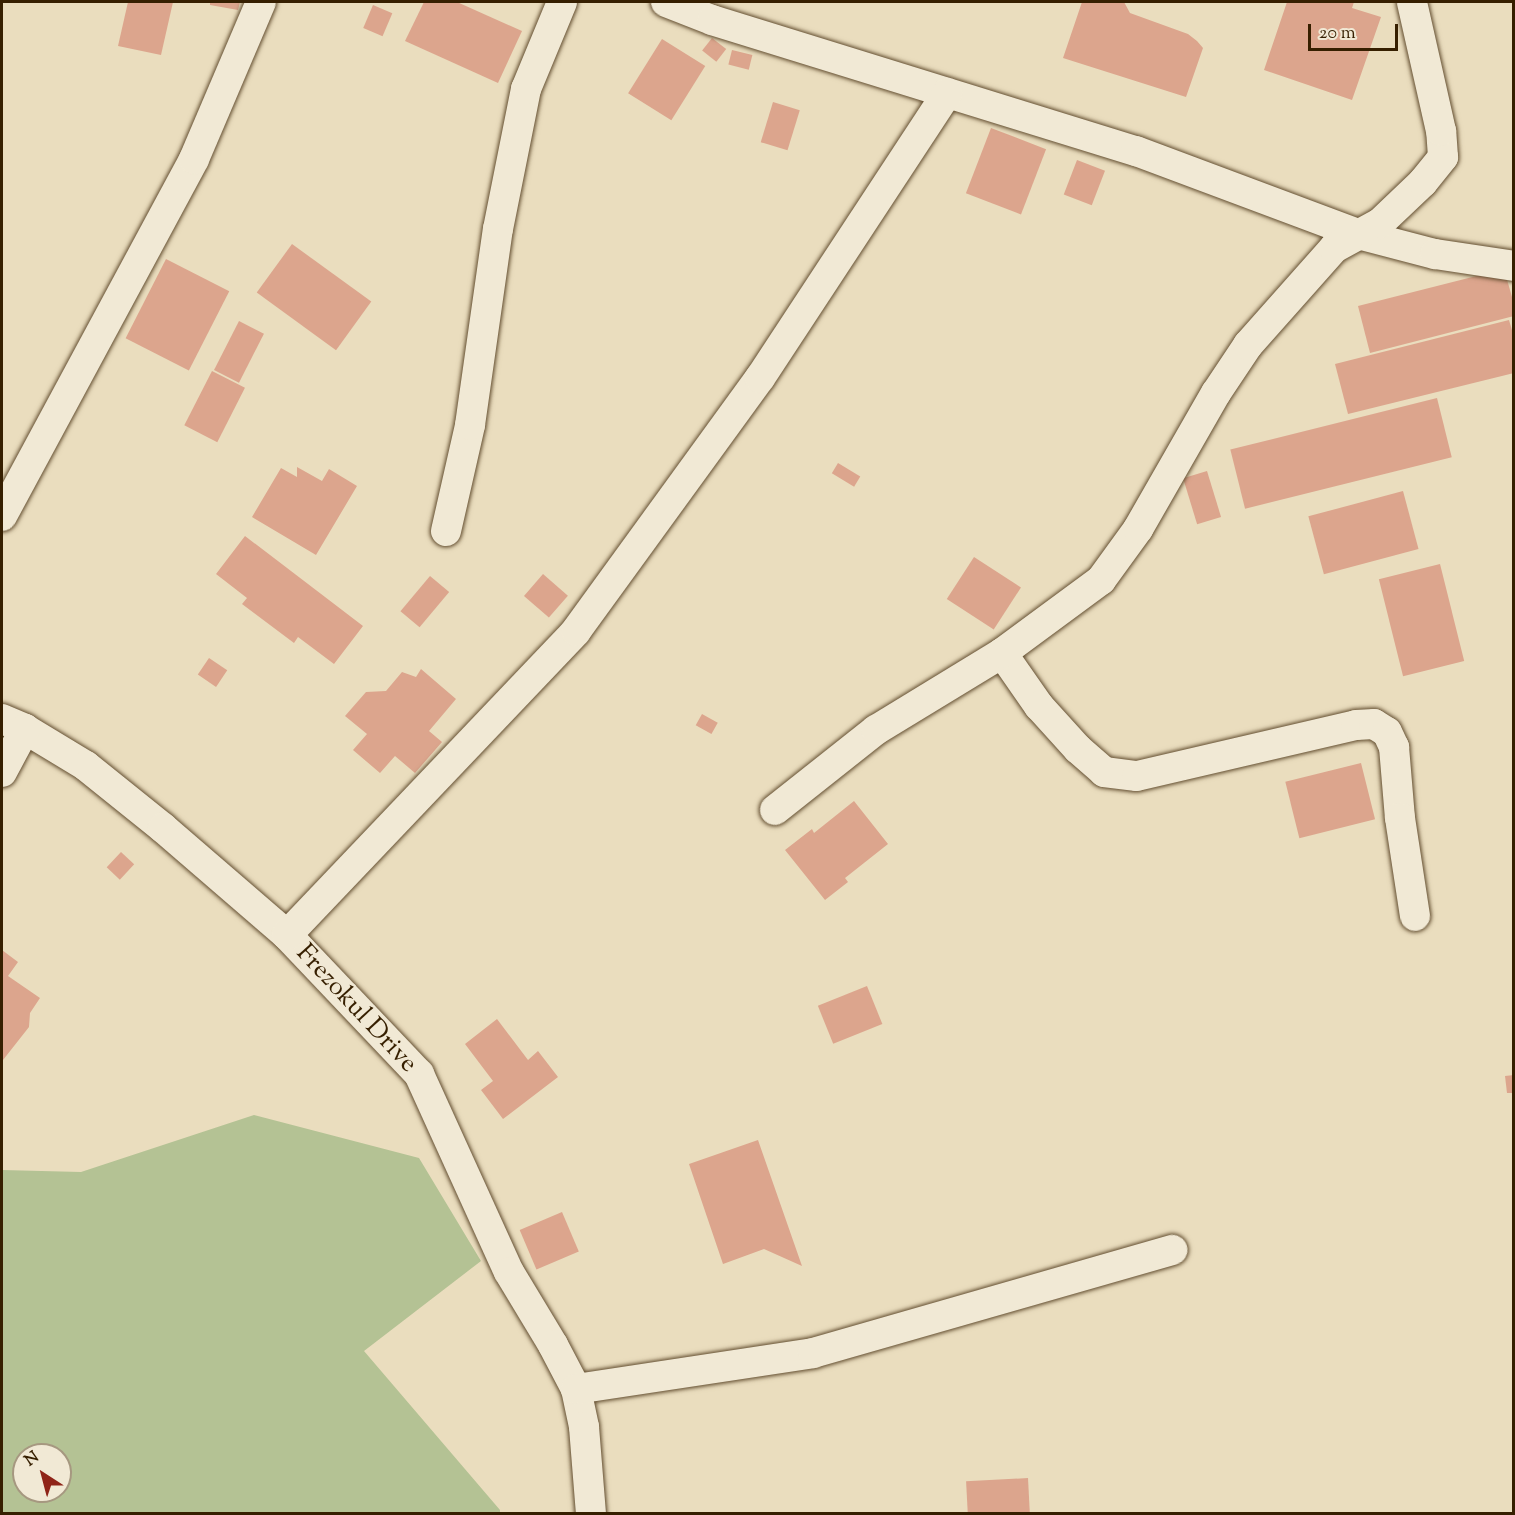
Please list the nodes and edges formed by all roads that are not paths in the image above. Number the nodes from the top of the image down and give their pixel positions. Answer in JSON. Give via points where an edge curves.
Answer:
{"nodes":[{"id":1,"x":261,"y":2,"type":"edge"},
{"id":2,"x":562,"y":2,"type":"edge"},
{"id":3,"x":666,"y":2,"type":"edge"},
{"id":4,"x":1412,"y":2,"type":"edge"},
{"id":5,"x":947,"y":93,"type":"junction"},
{"id":6,"x":1358,"y":234,"type":"junction"},
{"id":7,"x":1514,"y":266,"type":"edge"},
{"id":8,"x":2,"y":516,"type":"edge"},
{"id":9,"x":446,"y":531,"type":"dead end"},
{"id":10,"x":1002,"y":653,"type":"junction"},
{"id":11,"x":13,"y":724,"type":"edge"},
{"id":12,"x":2,"y":772,"type":"edge"},
{"id":13,"x":775,"y":810,"type":"dead end"},
{"id":14,"x":1415,"y":916,"type":"dead end"},
{"id":15,"x":287,"y":934,"type":"junction"},
{"id":16,"x":1173,"y":1250,"type":"dead end"},
{"id":17,"x":576,"y":1389,"type":"junction"},
{"id":18,"x":591,"y":1514,"type":"edge"}],
"edges":[{"from":1,"to":8,"type":"street","via":[[194,159]]},
{"from":2,"to":9,"type":"street","via":[[526,89],[498,229],[470,425]]},
{"from":3,"to":5,"type":"street"},
{"from":4,"to":6,"type":"street","via":[[1441,131],[1443,157],[1380,223]]},
{"from":5,"to":6,"type":"street","via":[[1136,151]]},
{"from":5,"to":15,"type":"street","via":[[760,378],[576,632]]},
{"from":6,"to":7,"type":"street","via":[[1436,254]]},
{"from":6,"to":10,"type":"street","via":[[1334,248],[1248,345],[1205,411],[1138,529],[1101,580]]},
{"from":10,"to":13,"type":"street","via":[[876,730]]},
{"from":10,"to":14,"type":"street","via":[[1039,706],[1104,772],[1137,776],[1356,725],[1374,724],[1387,732],[1394,747]]},
{"from":11,"to":12,"type":"street"},
{"from":11,"to":15,"type":"street","name":"Frezokul Drive","via":[[86,766]]},
{"from":15,"to":17,"type":"street","name":"Frezokul Drive","via":[[419,1074],[508,1272]]},
{"from":16,"to":17,"type":"street","via":[[813,1353]]},
{"from":17,"to":18,"type":"street","name":"Frezokul Drive","via":[[584,1427]]}]}
